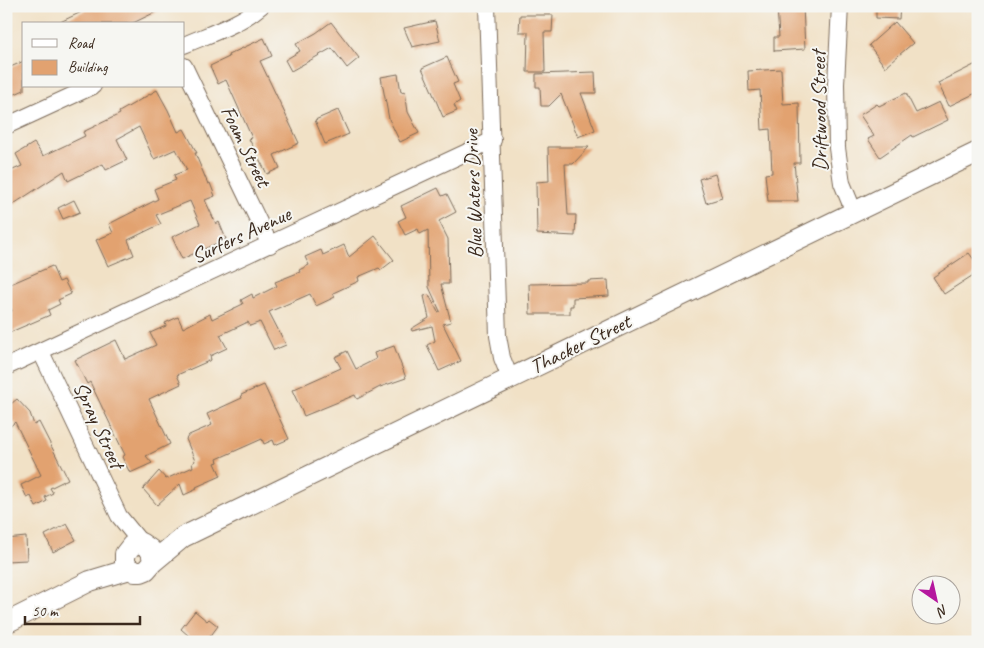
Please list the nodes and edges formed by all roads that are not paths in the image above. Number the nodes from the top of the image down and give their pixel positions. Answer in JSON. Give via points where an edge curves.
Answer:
{"nodes":[{"id":1,"x":261,"y":6,"type":"edge"},
{"id":2,"x":488,"y":6,"type":"edge"},
{"id":3,"x":840,"y":6,"type":"edge"},
{"id":4,"x":185,"y":46,"type":"edge"},
{"id":5,"x":185,"y":68,"type":"edge"},
{"id":6,"x":89,"y":88,"type":"edge"},
{"id":7,"x":6,"y":126,"type":"edge"},
{"id":8,"x":493,"y":140,"type":"junction"},
{"id":9,"x":978,"y":152,"type":"edge"},
{"id":10,"x":854,"y":212,"type":"junction"},
{"id":11,"x":270,"y":245,"type":"junction"},
{"id":12,"x":41,"y":352,"type":"junction"},
{"id":13,"x":6,"y":367,"type":"edge"},
{"id":14,"x":510,"y":378,"type":"junction"},
{"id":15,"x":137,"y":554,"type":"junction"},
{"id":16,"x":6,"y":623,"type":"edge"}],
"edges":[{"from":1,"to":4,"type":"street","via":[[239,21]]},
{"from":2,"to":8,"type":"street","name":"Blue Waters Drive"},
{"from":3,"to":10,"type":"street","name":"Driftwood Street","via":[[837,148],[842,183]]},
{"from":5,"to":11,"type":"street","name":"Foam Street"},
{"from":6,"to":7,"type":"street"},
{"from":8,"to":11,"type":"street","name":"Surfers Avenue"},
{"from":8,"to":14,"type":"street","name":"Blue Waters Drive","via":[[499,342]]},
{"from":9,"to":10,"type":"street","name":"Thacker Street"},
{"from":10,"to":14,"type":"street","name":"Thacker Street"},
{"from":11,"to":12,"type":"street","name":"Surfers Avenue"},
{"from":12,"to":13,"type":"street","name":"Surfers Avenue"},
{"from":12,"to":15,"type":"street","name":"Spray Street"},
{"from":14,"to":15,"type":"street","name":"Thacker Street","via":[[183,537]]},
{"from":15,"to":16,"type":"street","name":"Thacker Street","via":[[90,582]]}]}
